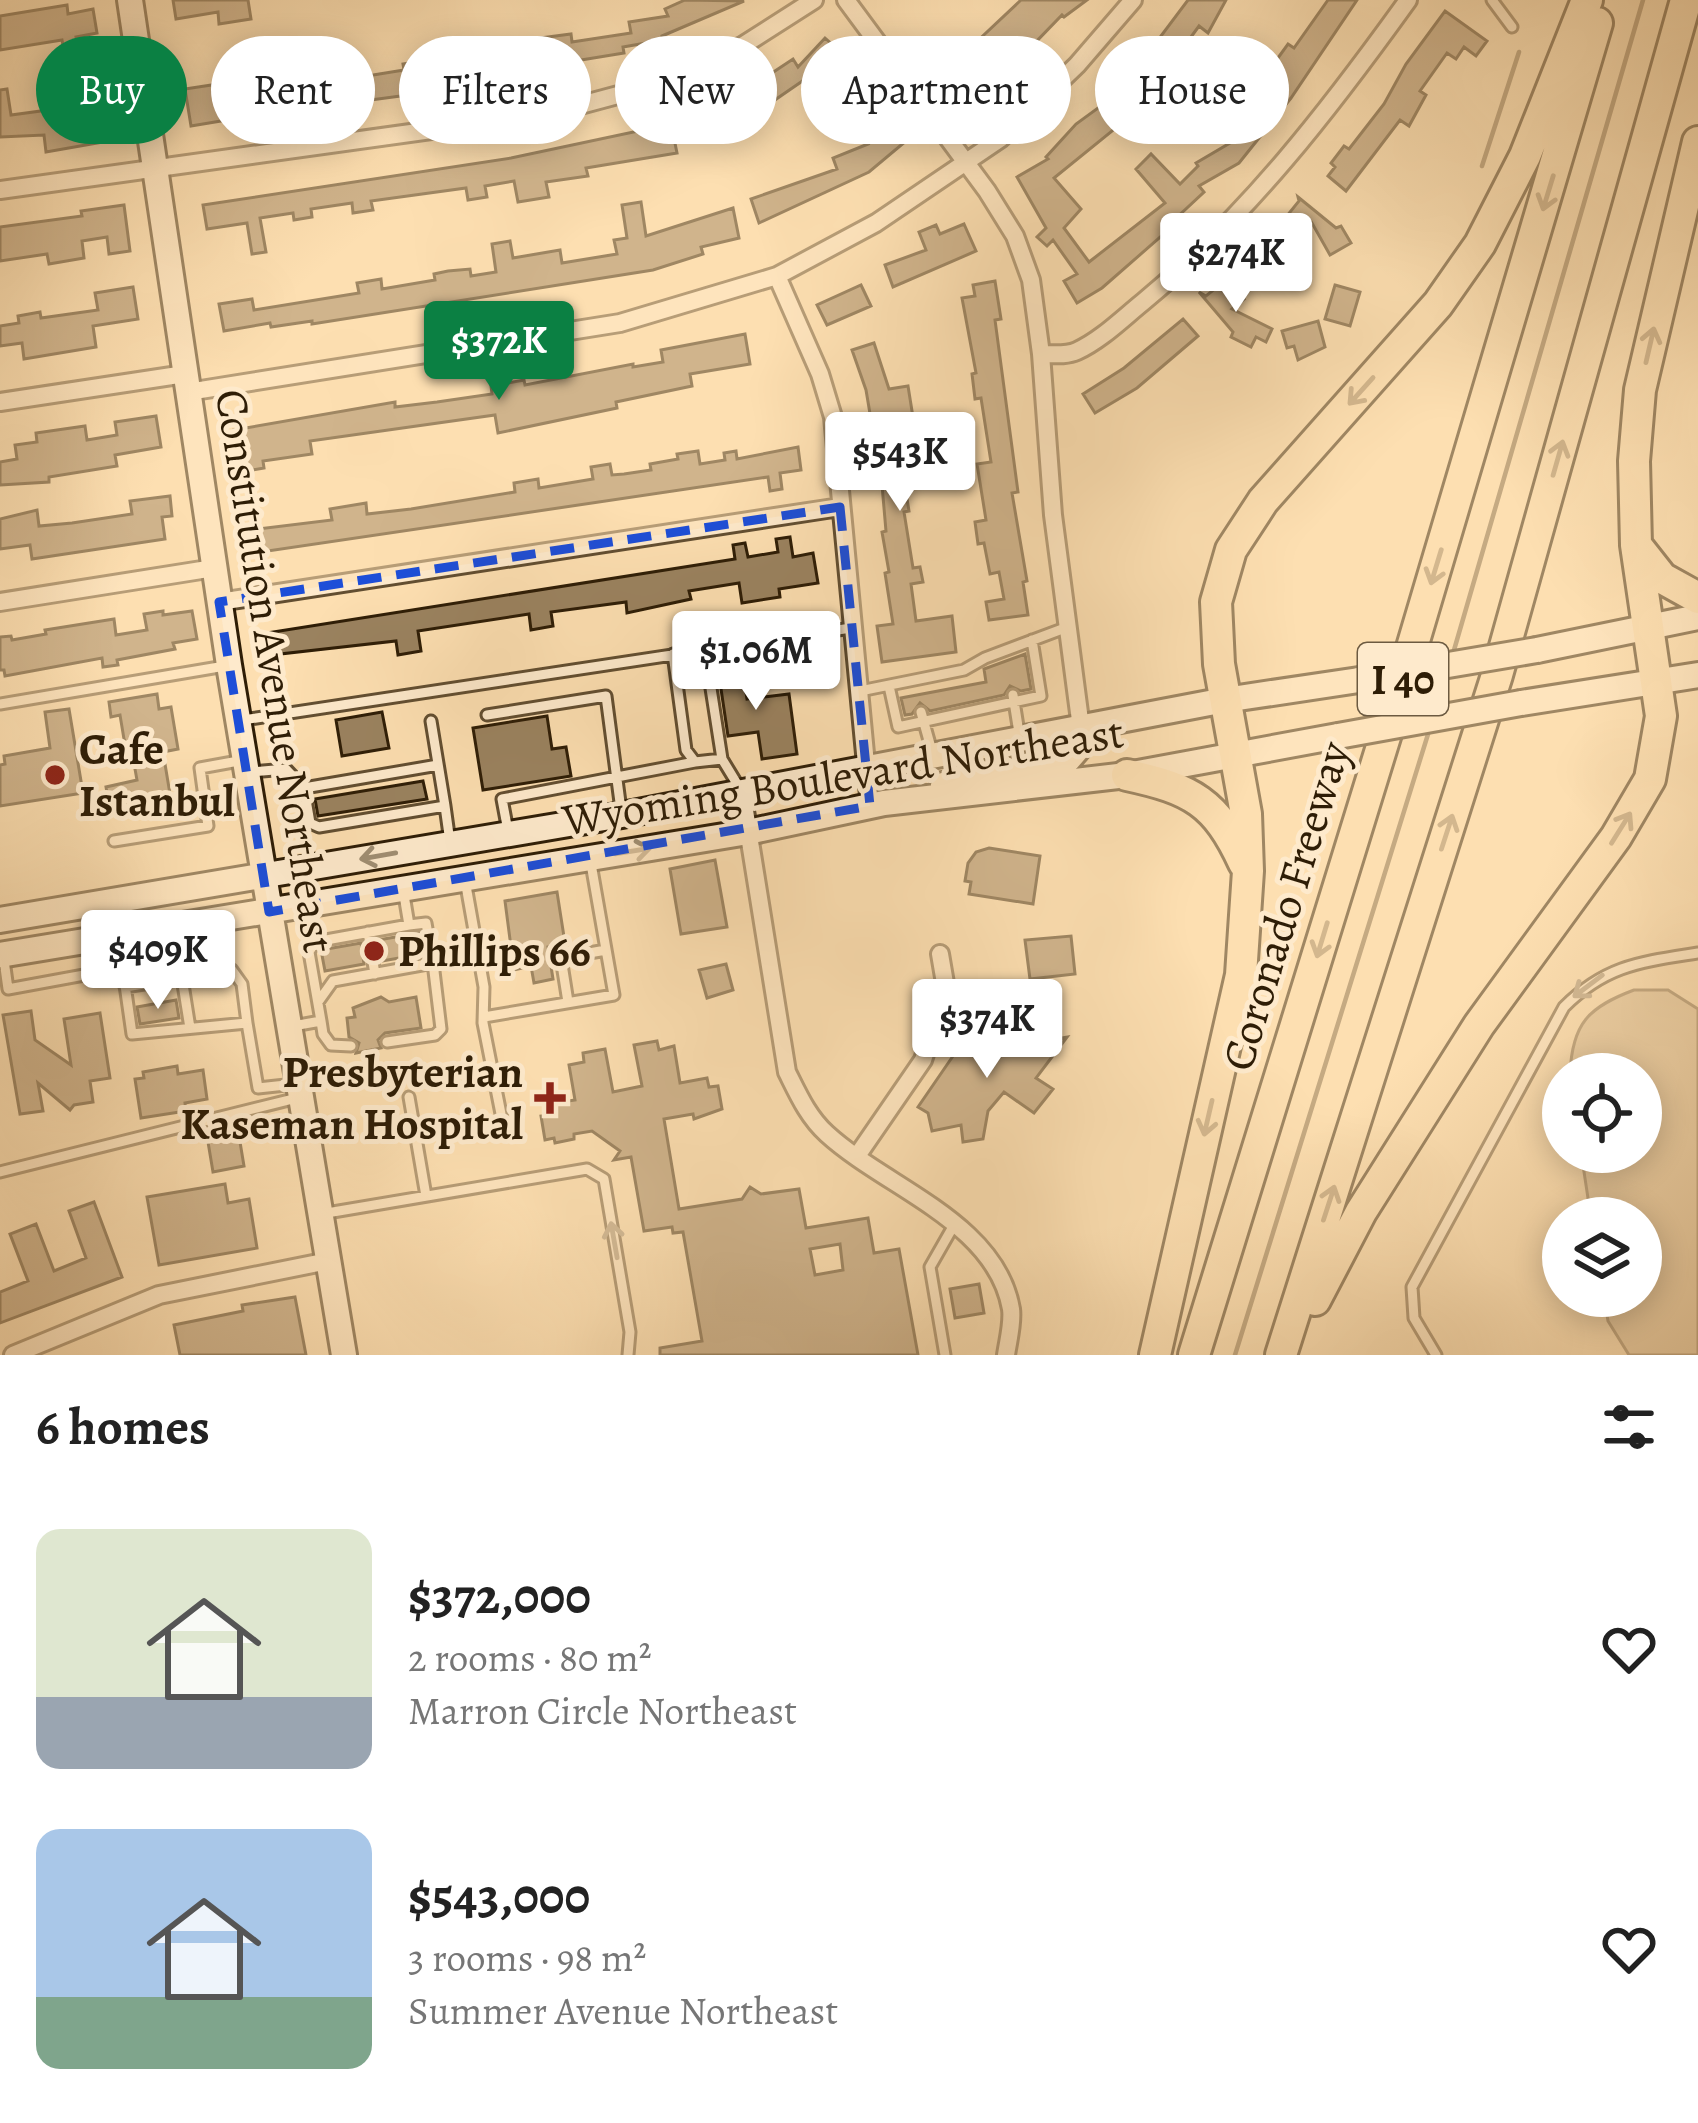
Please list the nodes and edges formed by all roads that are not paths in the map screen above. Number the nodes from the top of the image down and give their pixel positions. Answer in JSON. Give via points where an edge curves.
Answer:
{"nodes":[{"id":1,"x":130,"y":0,"type":"edge"},
{"id":2,"x":814,"y":0,"type":"edge"},
{"id":3,"x":846,"y":0,"type":"edge"},
{"id":4,"x":1133,"y":0,"type":"edge"},
{"id":5,"x":1408,"y":0,"type":"edge"},
{"id":6,"x":1587,"y":0,"type":"edge"},
{"id":7,"x":1604,"y":0,"type":"edge"},
{"id":8,"x":1686,"y":0,"type":"edge"},
{"id":9,"x":1496,"y":1,"type":"edge"},
{"id":10,"x":1512,"y":27,"type":"dead end"},
{"id":11,"x":1698,"y":142,"type":"edge"},
{"id":12,"x":967,"y":163,"type":"junction"},
{"id":13,"x":154,"y":170,"type":"junction"},
{"id":14,"x":0,"y":190,"type":"edge"},
{"id":15,"x":1233,"y":220,"type":"junction"},
{"id":16,"x":1285,"y":271,"type":"dead end"},
{"id":17,"x":777,"y":276,"type":"junction"},
{"id":18,"x":1041,"y":354,"type":"junction"},
{"id":19,"x":187,"y":383,"type":"junction"},
{"id":20,"x":0,"y":402,"type":"edge"},
{"id":21,"x":840,"y":507,"type":"junction"},
{"id":22,"x":1636,"y":545,"type":"junction"},
{"id":23,"x":214,"y":568,"type":"junction"},
{"id":24,"x":1698,"y":598,"type":"edge"},
{"id":25,"x":0,"y":602,"type":"edge"},
{"id":26,"x":219,"y":602,"type":"junction"},
{"id":27,"x":1698,"y":617,"type":"edge"},
{"id":28,"x":1646,"y":627,"type":"junction"},
{"id":29,"x":851,"y":628,"type":"junction"},
{"id":30,"x":1065,"y":628,"type":"junction"},
{"id":31,"x":1032,"y":640,"type":"junction"},
{"id":32,"x":673,"y":654,"type":"junction"},
{"id":33,"x":229,"y":665,"type":"junction"},
{"id":34,"x":708,"y":668,"type":"dead end"},
{"id":35,"x":964,"y":670,"type":"junction"},
{"id":36,"x":1698,"y":675,"type":"edge"},
{"id":37,"x":940,"y":676,"type":"junction"},
{"id":38,"x":915,"y":681,"type":"junction"},
{"id":39,"x":1655,"y":682,"type":"junction"},
{"id":40,"x":967,"y":685,"type":"dead end"},
{"id":41,"x":889,"y":686,"type":"junction"},
{"id":42,"x":944,"y":690,"type":"dead end"},
{"id":43,"x":857,"y":692,"type":"junction"},
{"id":44,"x":918,"y":695,"type":"dead end"},
{"id":45,"x":1014,"y":698,"type":"junction"},
{"id":46,"x":1226,"y":700,"type":"junction"},
{"id":47,"x":0,"y":704,"type":"edge"},
{"id":48,"x":487,"y":715,"type":"dead end"},
{"id":49,"x":922,"y":717,"type":"junction"},
{"id":50,"x":238,"y":720,"type":"junction"},
{"id":51,"x":430,"y":722,"type":"dead end"},
{"id":52,"x":1081,"y":728,"type":"junction"},
{"id":53,"x":1020,"y":739,"type":"junction"},
{"id":54,"x":1236,"y":753,"type":"junction"},
{"id":55,"x":933,"y":755,"type":"junction"},
{"id":56,"x":722,"y":759,"type":"junction"},
{"id":57,"x":695,"y":762,"type":"junction"},
{"id":58,"x":438,"y":765,"type":"junction"},
{"id":59,"x":245,"y":767,"type":"junction"},
{"id":60,"x":865,"y":767,"type":"junction"},
{"id":61,"x":417,"y":769,"type":"junction"},
{"id":62,"x":403,"y":771,"type":"junction"},
{"id":63,"x":385,"y":774,"type":"junction"},
{"id":64,"x":1127,"y":775,"type":"junction"},
{"id":65,"x":367,"y":777,"type":"junction"},
{"id":66,"x":617,"y":777,"type":"junction"},
{"id":67,"x":346,"y":781,"type":"junction"},
{"id":68,"x":419,"y":782,"type":"dead end"},
{"id":69,"x":329,"y":784,"type":"junction"},
{"id":70,"x":405,"y":784,"type":"dead end"},
{"id":71,"x":310,"y":787,"type":"junction"},
{"id":72,"x":387,"y":787,"type":"dead end"},
{"id":73,"x":368,"y":790,"type":"dead end"},
{"id":74,"x":742,"y":791,"type":"junction"},
{"id":75,"x":349,"y":794,"type":"dead end"},
{"id":76,"x":877,"y":805,"type":"junction"},
{"id":77,"x":446,"y":806,"type":"junction"},
{"id":78,"x":622,"y":815,"type":"junction"},
{"id":79,"x":748,"y":832,"type":"junction"},
{"id":80,"x":508,"y":833,"type":"junction"},
{"id":81,"x":115,"y":841,"type":"dead end"},
{"id":82,"x":450,"y":843,"type":"junction"},
{"id":83,"x":590,"y":858,"type":"junction"},
{"id":84,"x":1247,"y":871,"type":"junction"},
{"id":85,"x":263,"y":877,"type":"junction"},
{"id":86,"x":465,"y":879,"type":"junction"},
{"id":87,"x":403,"y":889,"type":"junction"},
{"id":88,"x":269,"y":912,"type":"junction"},
{"id":89,"x":0,"y":920,"type":"edge"},
{"id":90,"x":409,"y":925,"type":"junction"},
{"id":91,"x":368,"y":932,"type":"junction"},
{"id":92,"x":118,"y":936,"type":"junction"},
{"id":93,"x":606,"y":950,"type":"junction"},
{"id":94,"x":1698,"y":953,"type":"edge"},
{"id":95,"x":940,"y":954,"type":"dead end"},
{"id":96,"x":2,"y":955,"type":"edge"},
{"id":97,"x":433,"y":964,"type":"junction"},
{"id":98,"x":375,"y":974,"type":"junction"},
{"id":99,"x":182,"y":978,"type":"junction"},
{"id":100,"x":125,"y":987,"type":"junction"},
{"id":101,"x":318,"y":1002,"type":"junction"},
{"id":102,"x":568,"y":1002,"type":"junction"},
{"id":103,"x":484,"y":1017,"type":"junction"},
{"id":104,"x":321,"y":1021,"type":"junction"},
{"id":105,"x":247,"y":1023,"type":"junction"},
{"id":106,"x":289,"y":1027,"type":"junction"},
{"id":107,"x":190,"y":1028,"type":"junction"},
{"id":108,"x":387,"y":1042,"type":"dead end"},
{"id":109,"x":351,"y":1046,"type":"dead end"},
{"id":110,"x":299,"y":1090,"type":"junction"},
{"id":111,"x":409,"y":1097,"type":"dead end"},
{"id":112,"x":504,"y":1130,"type":"dead end"},
{"id":113,"x":857,"y":1156,"type":"junction"},
{"id":114,"x":0,"y":1172,"type":"edge"},
{"id":115,"x":426,"y":1196,"type":"junction"},
{"id":116,"x":320,"y":1214,"type":"junction"},
{"id":117,"x":954,"y":1225,"type":"junction"},
{"id":118,"x":328,"y":1262,"type":"junction"},
{"id":119,"x":56,"y":1348,"type":"edge"},
{"id":120,"x":13,"y":1355,"type":"edge"},
{"id":121,"x":344,"y":1355,"type":"edge"},
{"id":122,"x":628,"y":1355,"type":"edge"},
{"id":123,"x":945,"y":1355,"type":"edge"},
{"id":124,"x":1006,"y":1355,"type":"edge"},
{"id":125,"x":1155,"y":1355,"type":"edge"},
{"id":126,"x":1194,"y":1355,"type":"edge"},
{"id":127,"x":1281,"y":1355,"type":"edge"},
{"id":128,"x":1292,"y":1355,"type":"edge"},
{"id":129,"x":1436,"y":1355,"type":"edge"}],
"edges":[{"from":1,"to":13,"type":"main road","name":"Constitution Avenue Northeast"},
{"from":2,"to":13,"type":"street","via":[[690,71],[593,103]]},
{"from":3,"to":12,"type":"street"},
{"from":4,"to":12,"type":"street","via":[[1077,65]]},
{"from":5,"to":15,"type":"street","via":[[1325,116]]},
{"from":6,"to":46,"type":"highway","one_way":true,"via":[[1525,157],[1480,244],[1438,304],[1263,501],[1231,550],[1216,602]]},
{"from":7,"to":126,"type":"highway","name":"Coronado Freeway","number":"I 40","one_way":true},
{"from":127,"to":8,"type":"highway","number":"I 40","one_way":true,"via":[[1497,675]]},
{"from":9,"to":10,"type":"lane"},
{"from":22,"to":11,"type":"highway","one_way":true,"via":[[1640,390]]},
{"from":12,"to":17,"type":"street"},
{"from":12,"to":18,"type":"street","via":[[1015,236]]},
{"from":13,"to":14,"type":"street"},
{"from":13,"to":19,"type":"main road","name":"Constitution Avenue Northeast"},
{"from":15,"to":16,"type":"street"},
{"from":15,"to":18,"type":"street","via":[[1099,338],[1072,354]]},
{"from":17,"to":19,"type":"street","via":[[620,323]]},
{"from":17,"to":21,"type":"street","via":[[833,417]]},
{"from":18,"to":30,"type":"street"},
{"from":19,"to":20,"type":"street"},
{"from":19,"to":23,"type":"main road","name":"Constitution Avenue Northeast"},
{"from":21,"to":26,"type":"street"},
{"from":21,"to":29,"type":"street"},
{"from":22,"to":24,"type":"highway","via":[[1662,578]]},
{"from":22,"to":28,"type":"highway"},
{"from":23,"to":25,"type":"street"},
{"from":23,"to":26,"type":"main road","name":"Constitution Avenue Northeast"},
{"from":26,"to":33,"type":"main road","name":"Constitution Avenue Northeast"},
{"from":27,"to":28,"type":"main road","name":"Wyoming Boulevard Northeast"},
{"from":28,"to":39,"type":"highway"},
{"from":28,"to":46,"type":"main road","name":"Wyoming Boulevard Northeast","bridge":true},
{"from":29,"to":32,"type":"lane"},
{"from":29,"to":43,"type":"street"},
{"from":30,"to":31,"type":"lane"},
{"from":30,"to":52,"type":"street"},
{"from":31,"to":35,"type":"lane"},
{"from":31,"to":45,"type":"lane","via":[[1041,696]]},
{"from":32,"to":50,"type":"lane"},
{"from":32,"to":57,"type":"lane","via":[[686,750]]},
{"from":33,"to":47,"type":"lane"},
{"from":33,"to":50,"type":"main road","name":"Constitution Avenue Northeast"},
{"from":34,"to":56,"type":"lane"},
{"from":35,"to":37,"type":"lane"},
{"from":35,"to":40,"type":"lane"},
{"from":36,"to":39,"type":"main road","name":"Wyoming Boulevard Northeast"},
{"from":37,"to":38,"type":"lane"},
{"from":37,"to":42,"type":"lane"},
{"from":38,"to":41,"type":"lane"},
{"from":38,"to":44,"type":"lane"},
{"from":39,"to":54,"type":"main road","name":"Wyoming Boulevard Northeast","bridge":true},
{"from":128,"to":39,"type":"highway","one_way":true,"via":[[1361,1212],[1650,778],[1661,716]]},
{"from":41,"to":43,"type":"lane"},
{"from":41,"to":49,"type":"lane","via":[[898,727]]},
{"from":43,"to":60,"type":"street"},
{"from":45,"to":49,"type":"lane"},
{"from":45,"to":53,"type":"lane"},
{"from":46,"to":52,"type":"main road","name":"Wyoming Boulevard Northeast"},
{"from":46,"to":54,"type":"highway"},
{"from":48,"to":66,"type":"lane","via":[[606,696]]},
{"from":49,"to":55,"type":"lane"},
{"from":50,"to":59,"type":"main road","name":"Constitution Avenue Northeast"},
{"from":51,"to":58,"type":"lane"},
{"from":52,"to":53,"type":"main road","name":"Wyoming Boulevard Northeast"},
{"from":52,"to":76,"type":"main road","via":[[1081,745],[1068,760],[967,777]]},
{"from":53,"to":55,"type":"main road","name":"Wyoming Boulevard Northeast"},
{"from":54,"to":64,"type":"main road","name":"Wyoming Boulevard Northeast"},
{"from":54,"to":84,"type":"highway"},
{"from":55,"to":60,"type":"main road","name":"Wyoming Boulevard Northeast"},
{"from":56,"to":57,"type":"lane"},
{"from":56,"to":74,"type":"lane"},
{"from":57,"to":66,"type":"lane"},
{"from":58,"to":61,"type":"lane"},
{"from":58,"to":77,"type":"lane"},
{"from":59,"to":71,"type":"lane","via":[[286,769]]},
{"from":59,"to":81,"type":"lane","via":[[200,768],[208,826]]},
{"from":59,"to":85,"type":"main road","name":"Constitution Avenue Northeast"},
{"from":60,"to":74,"type":"main road","name":"Wyoming Boulevard Northeast"},
{"from":60,"to":76,"type":"street"},
{"from":61,"to":62,"type":"lane"},
{"from":61,"to":68,"type":"lane"},
{"from":62,"to":63,"type":"lane"},
{"from":62,"to":70,"type":"lane"},
{"from":63,"to":65,"type":"lane"},
{"from":63,"to":72,"type":"lane"},
{"from":64,"to":76,"type":"main road","name":"Wyoming Boulevard Northeast"},
{"from":64,"to":84,"type":"highway","via":[[1189,792],[1211,808]]},
{"from":65,"to":67,"type":"lane"},
{"from":65,"to":73,"type":"lane"},
{"from":66,"to":78,"type":"lane"},
{"from":66,"to":80,"type":"lane","via":[[502,799]]},
{"from":67,"to":69,"type":"lane"},
{"from":67,"to":75,"type":"lane"},
{"from":69,"to":71,"type":"lane"},
{"from":69,"to":71,"type":"lane","via":[[324,798]]},
{"from":71,"to":77,"type":"lane","via":[[310,824]]},
{"from":74,"to":78,"type":"main road","name":"Wyoming Boulevard Northeast"},
{"from":74,"to":79,"type":"street"},
{"from":76,"to":79,"type":"main road","name":"Wyoming Boulevard Northeast"},
{"from":77,"to":82,"type":"lane"},
{"from":78,"to":80,"type":"main road","name":"Wyoming Boulevard Northeast"},
{"from":83,"to":79,"type":"main road","name":"Wyoming Boulevard Northeast","one_way":true},
{"from":79,"to":113,"type":"street","via":[[787,1072],[810,1114]]},
{"from":80,"to":82,"type":"main road","name":"Wyoming Boulevard Northeast"},
{"from":82,"to":85,"type":"main road","name":"Wyoming Boulevard Northeast","one_way":true},
{"from":83,"to":86,"type":"main road","name":"Wyoming Boulevard Northeast"},
{"from":83,"to":93,"type":"lane"},
{"from":84,"to":125,"type":"highway","one_way":true,"via":[[1241,975]]},
{"from":85,"to":88,"type":"main road","name":"Constitution Avenue Northeast"},
{"from":85,"to":89,"type":"main road","name":"Wyoming Boulevard Northeast"},
{"from":86,"to":87,"type":"main road","name":"Wyoming Boulevard Northeast"},
{"from":86,"to":103,"type":"lane"},
{"from":87,"to":88,"type":"main road","name":"Wyoming Boulevard Northeast"},
{"from":87,"to":90,"type":"lane"},
{"from":88,"to":92,"type":"main road","name":"Wyoming Boulevard Northeast"},
{"from":88,"to":106,"type":"main road","name":"Constitution Avenue Northeast"},
{"from":90,"to":91,"type":"lane"},
{"from":90,"to":97,"type":"lane","via":[[426,923]]},
{"from":91,"to":98,"type":"lane"},
{"from":91,"to":101,"type":"lane","via":[[315,942],[309,952]]},
{"from":92,"to":96,"type":"main road","name":"Wyoming Boulevard Northeast"},
{"from":92,"to":100,"type":"lane"},
{"from":93,"to":102,"type":"lane","via":[[561,958]]},
{"from":93,"to":102,"type":"lane","via":[[614,994]]},
{"from":94,"to":129,"type":"lane","one_way":true,"via":[[1615,969],[1564,1007],[1412,1287],[1414,1318]]},
{"from":95,"to":113,"type":"street","via":[[946,989],[923,1060]]},
{"from":97,"to":98,"type":"lane"},
{"from":97,"to":108,"type":"lane","via":[[441,1029]]},
{"from":98,"to":101,"type":"lane","via":[[333,981]]},
{"from":99,"to":100,"type":"lane"},
{"from":99,"to":105,"type":"lane","via":[[232,970]]},
{"from":99,"to":107,"type":"lane"},
{"from":100,"to":107,"type":"lane","via":[[132,1034]]},
{"from":101,"to":104,"type":"lane"},
{"from":102,"to":103,"type":"lane"},
{"from":103,"to":112,"type":"lane"},
{"from":104,"to":106,"type":"lane"},
{"from":104,"to":109,"type":"lane","via":[[332,1045]]},
{"from":105,"to":107,"type":"lane"},
{"from":105,"to":110,"type":"lane","via":[[258,1088]]},
{"from":106,"to":110,"type":"main road","name":"Constitution Avenue Northeast"},
{"from":110,"to":114,"type":"lane"},
{"from":110,"to":116,"type":"main road","name":"Constitution Avenue Northeast"},
{"from":111,"to":115,"type":"lane"},
{"from":113,"to":117,"type":"street"},
{"from":115,"to":116,"type":"lane"},
{"from":122,"to":115,"type":"lane","one_way":true,"via":[[598,1172]]},
{"from":116,"to":118,"type":"main road","name":"Constitution Avenue Northeast"},
{"from":117,"to":123,"type":"lane","via":[[930,1267]]},
{"from":117,"to":124,"type":"street","via":[[1001,1274],[1012,1313]]},
{"from":118,"to":119,"type":"street","via":[[159,1295]]},
{"from":118,"to":121,"type":"main road","name":"Constitution Avenue Northeast"},
{"from":119,"to":120,"type":"street"}]}
